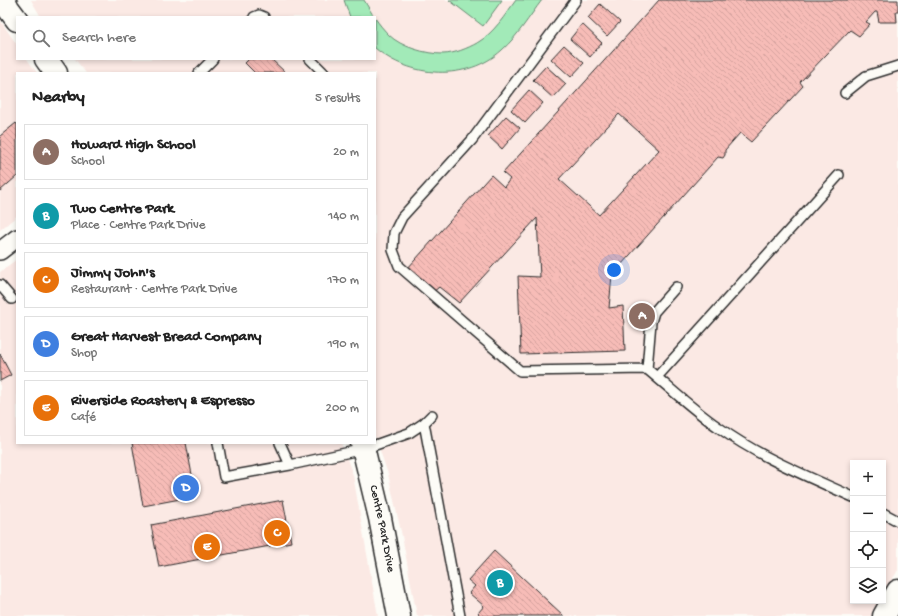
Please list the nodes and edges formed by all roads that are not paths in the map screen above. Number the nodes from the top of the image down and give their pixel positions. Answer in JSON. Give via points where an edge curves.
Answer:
{"nodes":[{"id":1,"x":576,"y":0,"type":"edge"},
{"id":2,"x":47,"y":60,"type":"edge"},
{"id":3,"x":212,"y":60,"type":"edge"},
{"id":4,"x":311,"y":60,"type":"edge"},
{"id":5,"x":898,"y":66,"type":"edge"},
{"id":6,"x":55,"y":72,"type":"edge"},
{"id":7,"x":201,"y":72,"type":"edge"},
{"id":8,"x":323,"y":72,"type":"edge"},
{"id":9,"x":845,"y":93,"type":"dead end"},
{"id":10,"x":839,"y":175,"type":"dead end"},
{"id":11,"x":16,"y":239,"type":"edge"},
{"id":12,"x":0,"y":251,"type":"edge"},
{"id":13,"x":0,"y":285,"type":"edge"},
{"id":14,"x":676,"y":287,"type":"dead end"},
{"id":15,"x":12,"y":299,"type":"dead end"},
{"id":16,"x":647,"y":369,"type":"junction"},
{"id":17,"x":657,"y":377,"type":"junction"},
{"id":18,"x":432,"y":415,"type":"dead end"},
{"id":19,"x":424,"y":423,"type":"junction"},
{"id":20,"x":376,"y":442,"type":"edge"},
{"id":21,"x":218,"y":444,"type":"edge"},
{"id":22,"x":280,"y":444,"type":"edge"},
{"id":23,"x":363,"y":446,"type":"edge"},
{"id":24,"x":290,"y":466,"type":"junction"},
{"id":25,"x":851,"y":496,"type":"edge"},
{"id":26,"x":886,"y":514,"type":"edge"},
{"id":27,"x":898,"y":521,"type":"edge"},
{"id":28,"x":898,"y":591,"type":"edge"},
{"id":29,"x":398,"y":616,"type":"edge"},
{"id":30,"x":460,"y":616,"type":"edge"},
{"id":31,"x":884,"y":616,"type":"edge"}],
"edges":[{"from":1,"to":16,"type":"lane","via":[[472,140],[402,217],[394,233],[393,250],[399,266],[520,371]]},
{"from":2,"to":6,"type":"street"},
{"from":3,"to":7,"type":"lane"},
{"from":4,"to":8,"type":"lane"},
{"from":5,"to":9,"type":"lane","via":[[866,76]]},
{"from":10,"to":17,"type":"lane"},
{"from":11,"to":12,"type":"street"},
{"from":13,"to":15,"type":"lane"},
{"from":14,"to":16,"type":"lane","via":[[654,312]]},
{"from":16,"to":17,"type":"lane"},
{"from":17,"to":25,"type":"lane","via":[[734,438],[761,454]]},
{"from":18,"to":19,"type":"lane"},
{"from":19,"to":20,"type":"lane","via":[[409,433]]},
{"from":19,"to":30,"type":"lane"},
{"from":21,"to":24,"type":"lane","via":[[224,477]]},
{"from":22,"to":24,"type":"lane"},
{"from":23,"to":24,"type":"lane"},
{"from":23,"to":29,"type":"street","name":"Centre Park Drive","via":[[380,518]]},
{"from":26,"to":27,"type":"lane"},
{"from":28,"to":31,"type":"street"}]}
